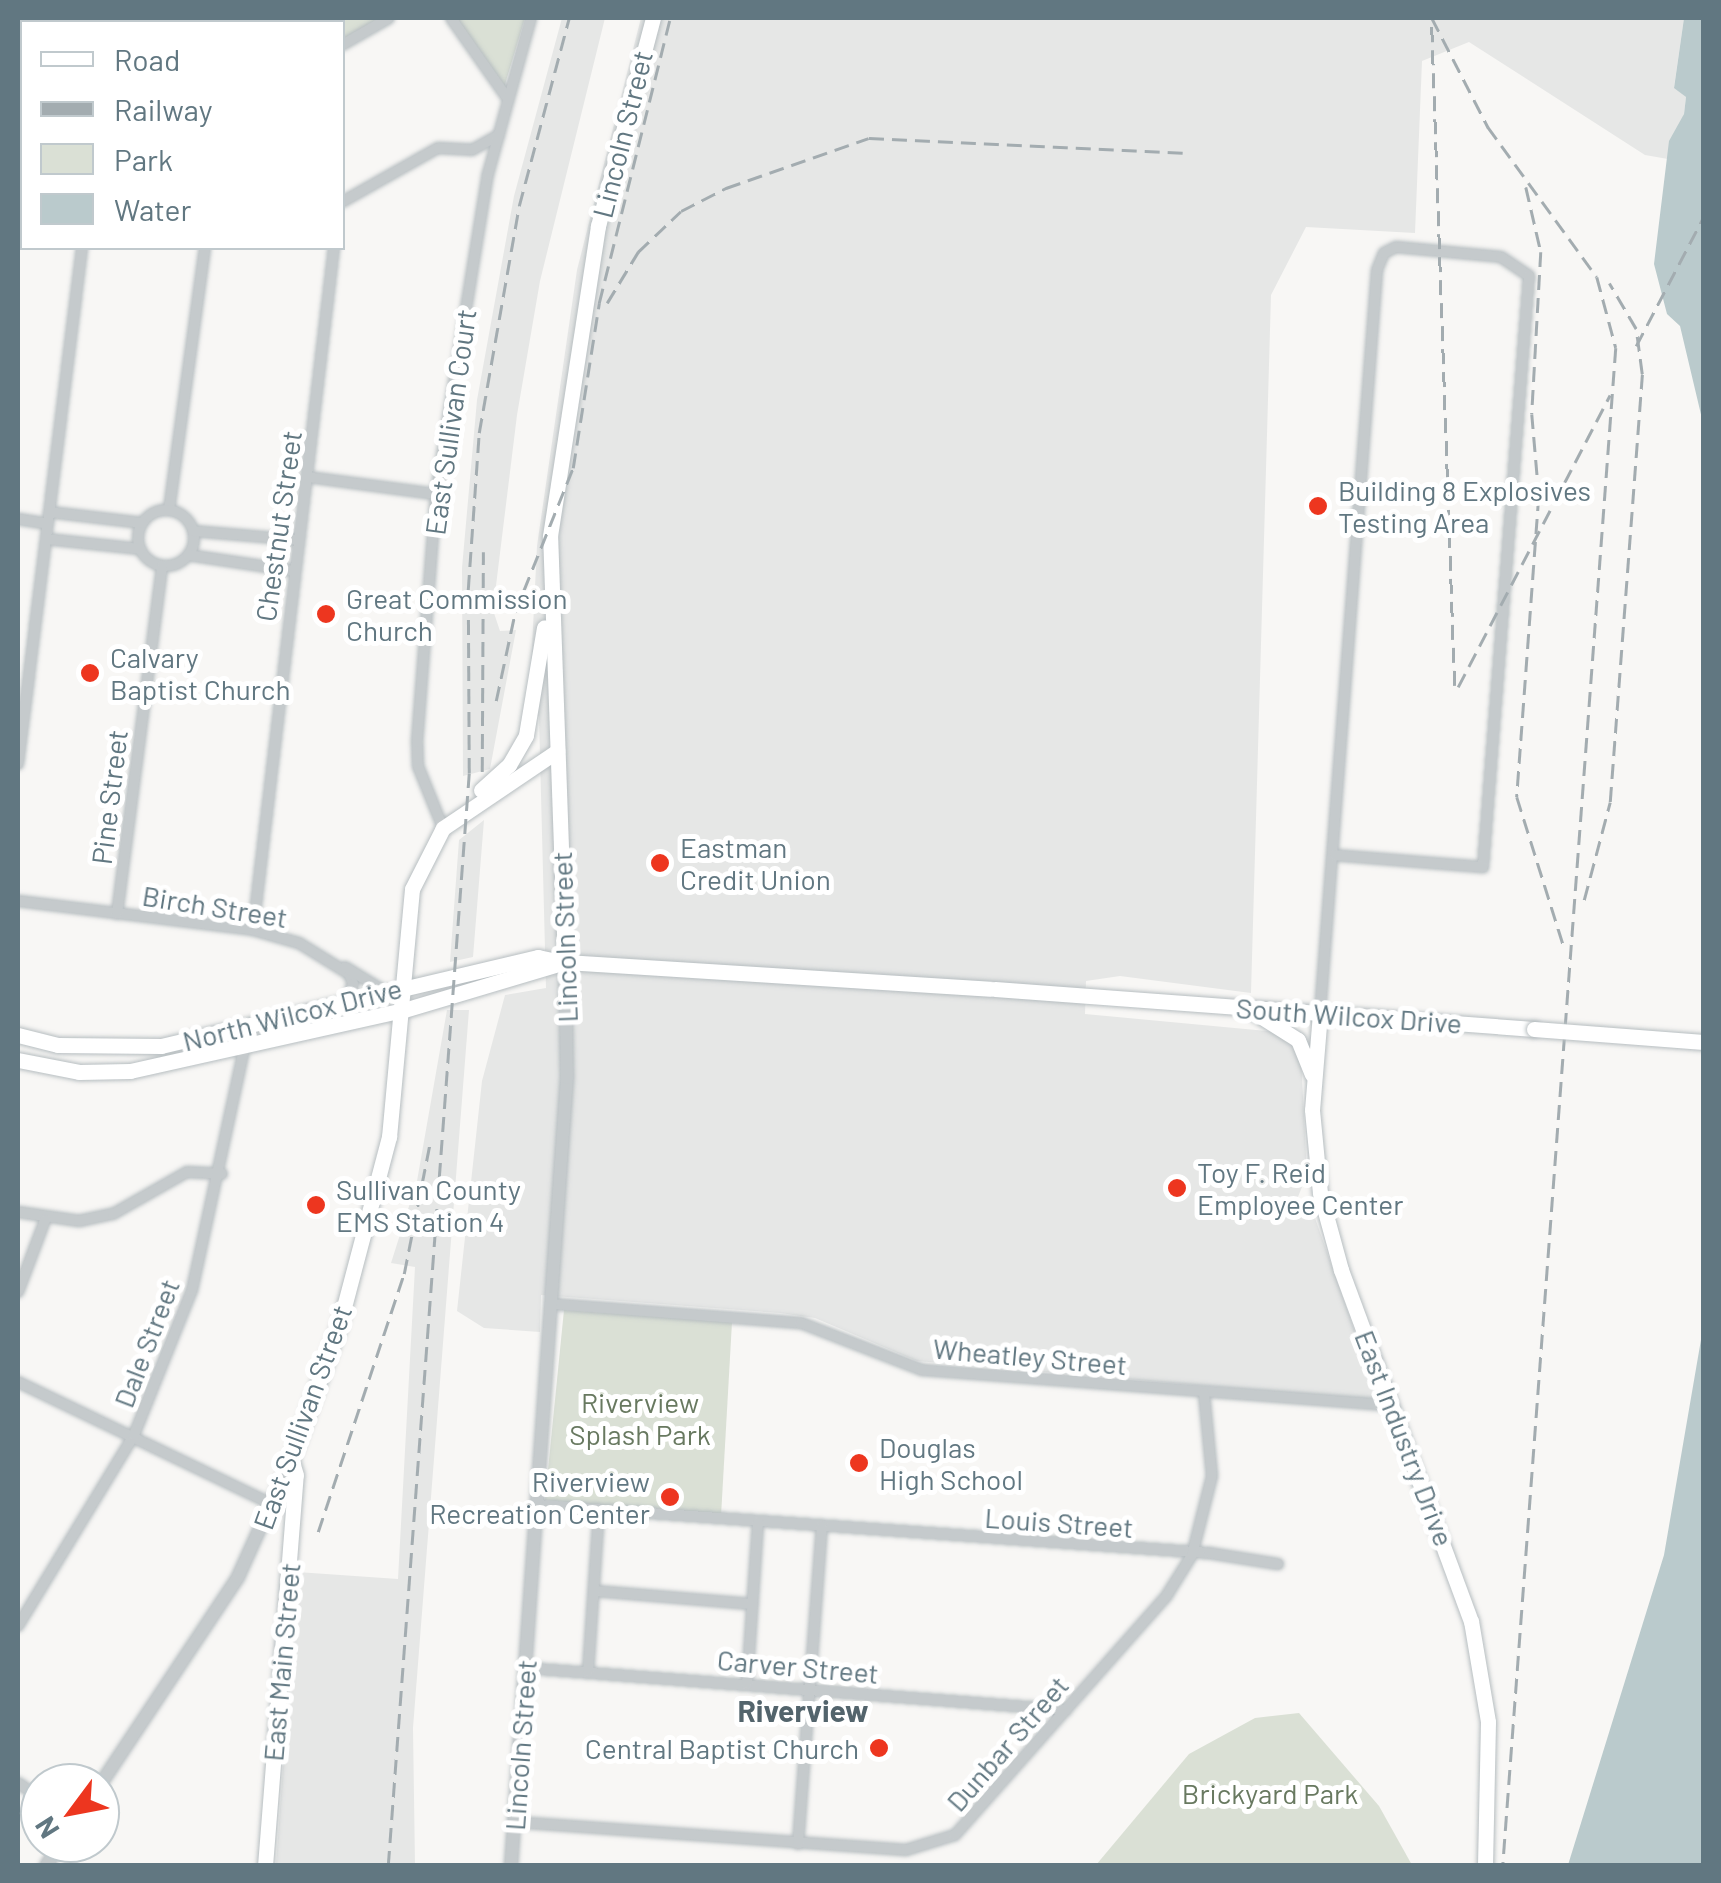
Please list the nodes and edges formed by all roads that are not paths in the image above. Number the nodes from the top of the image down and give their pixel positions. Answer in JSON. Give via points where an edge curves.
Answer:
{"nodes":[{"id":1,"x":388,"y":18,"type":"edge"},
{"id":2,"x":450,"y":18,"type":"edge"},
{"id":3,"x":531,"y":18,"type":"edge"},
{"id":4,"x":653,"y":18,"type":"edge"},
{"id":5,"x":345,"y":43,"type":"edge"},
{"id":6,"x":508,"y":99,"type":"junction"},
{"id":7,"x":500,"y":134,"type":"junction"},
{"id":8,"x":345,"y":200,"type":"edge"},
{"id":9,"x":82,"y":250,"type":"edge"},
{"id":10,"x":205,"y":250,"type":"edge"},
{"id":11,"x":334,"y":250,"type":"edge"},
{"id":12,"x":308,"y":477,"type":"junction"},
{"id":13,"x":436,"y":494,"type":"junction"},
{"id":14,"x":169,"y":510,"type":"junction"},
{"id":15,"x":48,"y":518,"type":"junction"},
{"id":16,"x":18,"y":520,"type":"edge"},
{"id":17,"x":142,"y":523,"type":"junction"},
{"id":18,"x":193,"y":531,"type":"junction"},
{"id":19,"x":46,"y":539,"type":"junction"},
{"id":20,"x":297,"y":540,"type":"junction"},
{"id":21,"x":140,"y":549,"type":"junction"},
{"id":22,"x":188,"y":555,"type":"junction"},
{"id":23,"x":162,"y":566,"type":"junction"},
{"id":24,"x":295,"y":571,"type":"junction"},
{"id":25,"x":549,"y":606,"type":"junction"},
{"id":26,"x":557,"y":751,"type":"junction"},
{"id":27,"x":18,"y":764,"type":"edge"},
{"id":28,"x":443,"y":828,"type":"junction"},
{"id":29,"x":1334,"y":856,"type":"junction"},
{"id":30,"x":18,"y":900,"type":"edge"},
{"id":31,"x":117,"y":914,"type":"junction"},
{"id":32,"x":253,"y":930,"type":"junction"},
{"id":33,"x":565,"y":962,"type":"junction"},
{"id":34,"x":340,"y":965,"type":"junction"},
{"id":35,"x":408,"y":986,"type":"junction"},
{"id":36,"x":384,"y":991,"type":"junction"},
{"id":37,"x":346,"y":1000,"type":"junction"},
{"id":38,"x":1244,"y":1007,"type":"junction"},
{"id":39,"x":404,"y":1010,"type":"junction"},
{"id":40,"x":1320,"y":1013,"type":"junction"},
{"id":41,"x":247,"y":1026,"type":"junction"},
{"id":42,"x":18,"y":1036,"type":"edge"},
{"id":43,"x":1704,"y":1042,"type":"edge"},
{"id":44,"x":91,"y":1047,"type":"junction"},
{"id":45,"x":244,"y":1048,"type":"junction"},
{"id":46,"x":18,"y":1060,"type":"edge"},
{"id":47,"x":87,"y":1072,"type":"junction"},
{"id":48,"x":1314,"y":1080,"type":"junction"},
{"id":49,"x":222,"y":1174,"type":"junction"},
{"id":50,"x":18,"y":1212,"type":"edge"},
{"id":51,"x":45,"y":1220,"type":"junction"},
{"id":52,"x":18,"y":1292,"type":"edge"},
{"id":53,"x":553,"y":1304,"type":"junction"},
{"id":54,"x":18,"y":1382,"type":"edge"},
{"id":55,"x":1204,"y":1393,"type":"junction"},
{"id":56,"x":1392,"y":1405,"type":"junction"},
{"id":57,"x":134,"y":1435,"type":"junction"},
{"id":58,"x":291,"y":1458,"type":"junction"},
{"id":59,"x":272,"y":1504,"type":"junction"},
{"id":60,"x":536,"y":1505,"type":"junction"},
{"id":61,"x":599,"y":1511,"type":"junction"},
{"id":62,"x":758,"y":1522,"type":"junction"},
{"id":63,"x":822,"y":1526,"type":"junction"},
{"id":64,"x":1192,"y":1555,"type":"junction"},
{"id":65,"x":1278,"y":1564,"type":"dead end"},
{"id":66,"x":594,"y":1591,"type":"junction"},
{"id":67,"x":752,"y":1604,"type":"junction"},
{"id":68,"x":18,"y":1626,"type":"edge"},
{"id":69,"x":526,"y":1668,"type":"junction"},
{"id":70,"x":588,"y":1672,"type":"junction"},
{"id":71,"x":747,"y":1684,"type":"junction"},
{"id":72,"x":811,"y":1690,"type":"junction"},
{"id":73,"x":1066,"y":1710,"type":"junction"},
{"id":74,"x":115,"y":1763,"type":"edge"},
{"id":75,"x":514,"y":1822,"type":"junction"},
{"id":76,"x":798,"y":1844,"type":"junction"},
{"id":77,"x":264,"y":1866,"type":"edge"},
{"id":78,"x":511,"y":1866,"type":"edge"},
{"id":79,"x":1484,"y":1866,"type":"edge"}],
"edges":[{"from":1,"to":5,"type":"street"},
{"from":2,"to":6,"type":"street"},
{"from":3,"to":6,"type":"street","name":"East Sullivan Court"},
{"from":4,"to":25,"type":"main road","name":"Lincoln Street","via":[[583,302],[560,449]]},
{"from":6,"to":7,"type":"street","name":"East Sullivan Court"},
{"from":7,"to":8,"type":"street","via":[[472,150],[438,148]]},
{"from":7,"to":13,"type":"street","name":"East Sullivan Court"},
{"from":9,"to":15,"type":"street"},
{"from":10,"to":14,"type":"street"},
{"from":11,"to":12,"type":"street","name":"Chestnut Street"},
{"from":12,"to":13,"type":"street"},
{"from":12,"to":20,"type":"street","name":"Chestnut Street"},
{"from":13,"to":28,"type":"street","name":"East Sullivan Court","via":[[417,742],[421,776]]},
{"from":14,"to":17,"type":"street"},
{"from":14,"to":18,"type":"street"},
{"from":15,"to":16,"type":"street"},
{"from":15,"to":17,"type":"street"},
{"from":15,"to":19,"type":"street"},
{"from":17,"to":21,"type":"street"},
{"from":18,"to":20,"type":"street"},
{"from":18,"to":22,"type":"street"},
{"from":19,"to":21,"type":"street"},
{"from":19,"to":27,"type":"street"},
{"from":20,"to":24,"type":"street","name":"Chestnut Street"},
{"from":21,"to":23,"type":"street"},
{"from":22,"to":23,"type":"street"},
{"from":22,"to":24,"type":"street"},
{"from":23,"to":31,"type":"street","name":"Pine Street"},
{"from":24,"to":32,"type":"street","name":"Chestnut Street"},
{"from":25,"to":26,"type":"main road","name":"Lincoln Street"},
{"from":25,"to":28,"type":"main road","via":[[537,696],[520,750]]},
{"from":26,"to":28,"type":"main road"},
{"from":26,"to":33,"type":"main road","name":"Lincoln Street"},
{"from":28,"to":35,"type":"main road","via":[[412,889]]},
{"from":29,"to":29,"type":"street","via":[[1377,270],[1396,247],[1501,257],[1528,276],[1484,868]]},
{"from":29,"to":40,"type":"street"},
{"from":30,"to":31,"type":"street","name":"Birch Street"},
{"from":31,"to":32,"type":"street","name":"Birch Street"},
{"from":32,"to":34,"type":"street","name":"Birch Street","via":[[299,943]]},
{"from":33,"to":35,"type":"main road","name":"North Wilcox Drive","via":[[538,957]]},
{"from":33,"to":38,"type":"main road","name":"South Wilcox Drive"},
{"from":33,"to":39,"type":"main road","name":"South Wilcox Drive"},
{"from":33,"to":53,"type":"street","name":"Lincoln Street","via":[[568,1078]]},
{"from":34,"to":36,"type":"street","name":"Birch Street"},
{"from":34,"to":37,"type":"street","via":[[353,984]]},
{"from":35,"to":36,"type":"main road","name":"North Wilcox Drive"},
{"from":35,"to":39,"type":"main road"},
{"from":36,"to":37,"type":"main road","name":"North Wilcox Drive"},
{"from":37,"to":41,"type":"main road","name":"North Wilcox Drive"},
{"from":38,"to":40,"type":"main road","name":"South Wilcox Drive"},
{"from":38,"to":48,"type":"main road","via":[[1298,1040]]},
{"from":39,"to":45,"type":"main road","name":"North Wilcox Drive"},
{"from":39,"to":58,"type":"main road","name":"East Sullivan Street","via":[[389,1137],[372,1205],[339,1326]]},
{"from":40,"to":43,"type":"main road","name":"South Wilcox Drive","bridge":true},
{"from":40,"to":48,"type":"main road","name":"East Industry Drive"},
{"from":41,"to":44,"type":"main road","name":"North Wilcox Drive","via":[[160,1046]]},
{"from":41,"to":45,"type":"main road"},
{"from":42,"to":44,"type":"main road","name":"North Wilcox Drive"},
{"from":44,"to":47,"type":"main road"},
{"from":45,"to":47,"type":"main road","name":"North Wilcox Drive","via":[[130,1071]]},
{"from":45,"to":49,"type":"street","name":"Dale Street"},
{"from":46,"to":47,"type":"main road","name":"North Wilcox Drive"},
{"from":48,"to":56,"type":"main road","name":"East Industry Drive","via":[[1314,1152],[1325,1215]]},
{"from":49,"to":51,"type":"street","via":[[187,1172],[113,1214]]},
{"from":49,"to":57,"type":"street","name":"Dale Street","via":[[192,1290]]},
{"from":50,"to":51,"type":"street"},
{"from":51,"to":52,"type":"street"},
{"from":53,"to":55,"type":"street","name":"Wheatley Street","via":[[801,1323],[922,1370]]},
{"from":53,"to":60,"type":"street","name":"Lincoln Street"},
{"from":54,"to":57,"type":"street"},
{"from":55,"to":56,"type":"street","name":"Wheatley Street"},
{"from":55,"to":64,"type":"street","name":"Dunbar Street","via":[[1212,1476]]},
{"from":56,"to":79,"type":"main road","name":"East Industry Drive","via":[[1456,1574],[1479,1658],[1488,1722]]},
{"from":57,"to":59,"type":"street"},
{"from":57,"to":68,"type":"street","name":"Dale Street"},
{"from":58,"to":59,"type":"street","name":"East Sullivan Street"},
{"from":58,"to":77,"type":"main road","name":"East Main Street","via":[[296,1475]]},
{"from":59,"to":74,"type":"street","name":"East Sullivan Street","via":[[212,1620]]},
{"from":60,"to":61,"type":"street","name":"Louis Street"},
{"from":60,"to":69,"type":"street","name":"Lincoln Street"},
{"from":61,"to":62,"type":"street","name":"Louis Street"},
{"from":61,"to":66,"type":"street"},
{"from":62,"to":63,"type":"street","name":"Louis Street"},
{"from":62,"to":67,"type":"street"},
{"from":63,"to":64,"type":"street","name":"Louis Street"},
{"from":63,"to":72,"type":"street"},
{"from":64,"to":65,"type":"street","name":"Louis Street"},
{"from":64,"to":73,"type":"street","name":"Dunbar Street","via":[[1167,1595]]},
{"from":66,"to":67,"type":"street"},
{"from":66,"to":70,"type":"street"},
{"from":67,"to":71,"type":"street"},
{"from":69,"to":70,"type":"street","name":"Carver Street"},
{"from":69,"to":75,"type":"street","name":"Lincoln Street"},
{"from":70,"to":71,"type":"street","name":"Carver Street"},
{"from":71,"to":72,"type":"street","name":"Carver Street"},
{"from":72,"to":73,"type":"street","name":"Carver Street"},
{"from":72,"to":76,"type":"street"},
{"from":73,"to":76,"type":"street","name":"Dunbar Street","via":[[946,1841],[919,1850]]},
{"from":75,"to":76,"type":"street","name":"Dunbar Street"},
{"from":75,"to":78,"type":"street","name":"Lincoln Street"}]}
